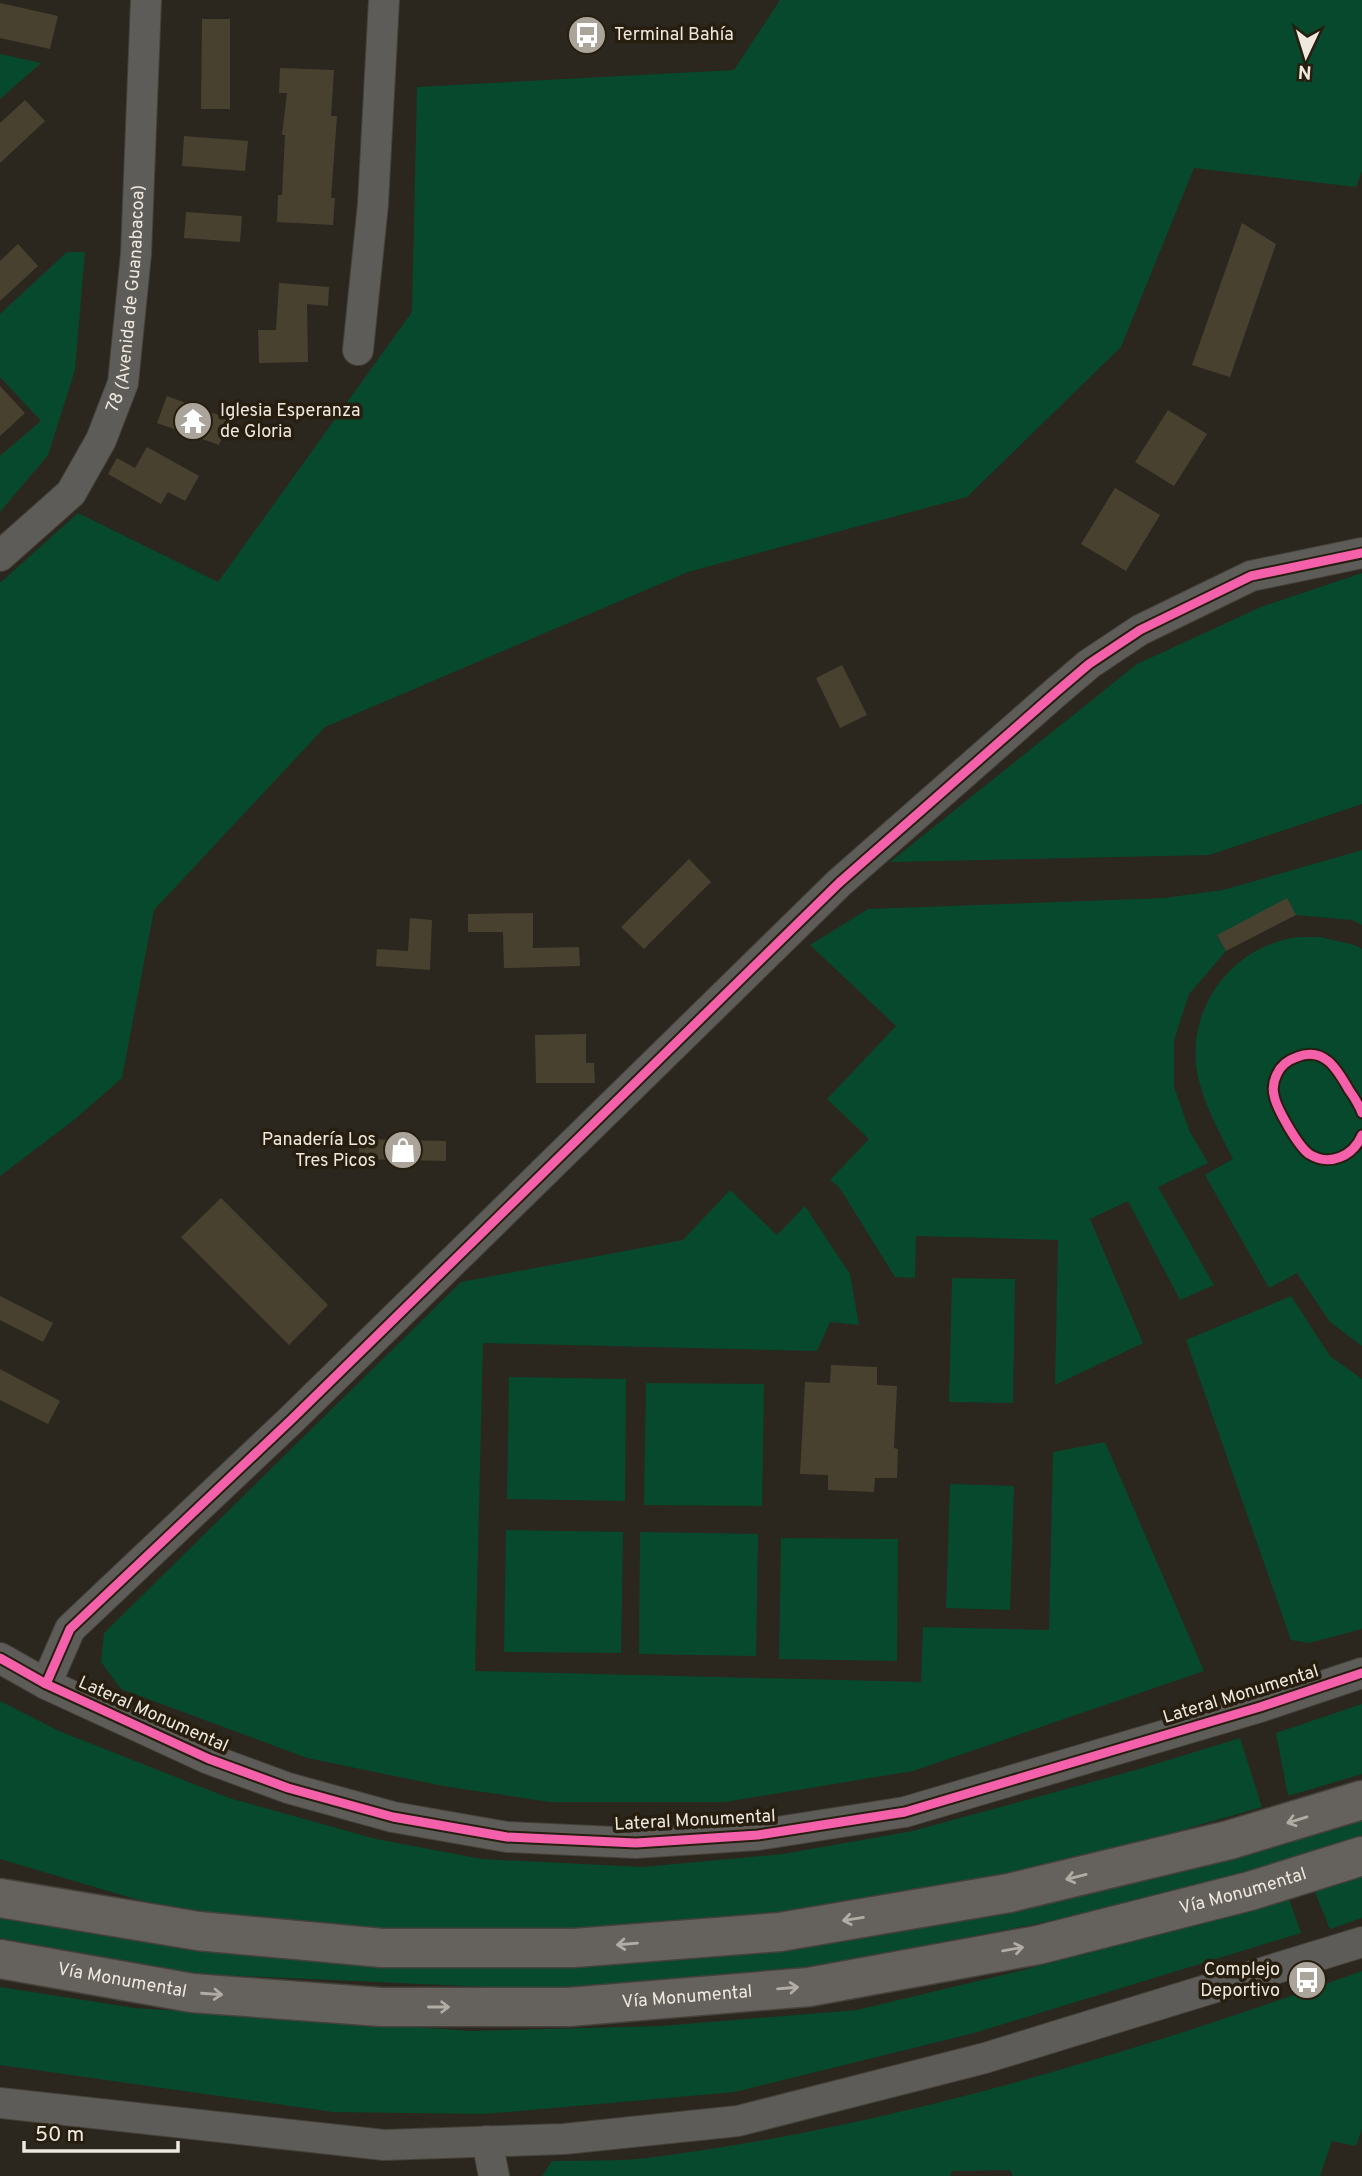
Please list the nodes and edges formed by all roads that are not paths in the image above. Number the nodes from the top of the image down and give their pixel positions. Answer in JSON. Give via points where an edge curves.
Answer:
{"nodes":[{"id":1,"x":146,"y":0,"type":"edge"},
{"id":2,"x":384,"y":0,"type":"edge"},
{"id":3,"x":358,"y":350,"type":"dead end"},
{"id":4,"x":1362,"y":553,"type":"edge"},
{"id":5,"x":0,"y":556,"type":"edge"},
{"id":6,"x":0,"y":1658,"type":"edge"},
{"id":7,"x":1362,"y":1673,"type":"edge"},
{"id":8,"x":0,"y":1677,"type":"edge"},
{"id":9,"x":46,"y":1684,"type":"junction"},
{"id":10,"x":1362,"y":1800,"type":"edge"},
{"id":11,"x":1362,"y":1856,"type":"edge"},
{"id":12,"x":0,"y":1874,"type":"edge"},
{"id":13,"x":0,"y":1898,"type":"edge"},
{"id":14,"x":198,"y":1931,"type":"junction"},
{"id":15,"x":1362,"y":1942,"type":"edge"},
{"id":16,"x":0,"y":1959,"type":"edge"},
{"id":17,"x":0,"y":2104,"type":"edge"},
{"id":18,"x":487,"y":2141,"type":"junction"},
{"id":19,"x":494,"y":2176,"type":"edge"}],
"edges":[{"from":1,"to":5,"type":"street","name":"78 (Avenida de Guanabacoa)","via":[[136,254],[122,383],[101,440],[71,493]]},
{"from":2,"to":3,"type":"street","via":[[373,204]]},
{"from":4,"to":9,"type":"street","via":[[1251,576],[1140,630],[1055,693],[839,883],[292,1419],[70,1629]]},
{"from":6,"to":9,"type":"street","name":"Lateral Monumental"},
{"from":7,"to":9,"type":"street","name":"Lateral Monumental","via":[[905,1812],[758,1835],[636,1843],[507,1837],[380,1813],[288,1788],[209,1759]]},
{"from":8,"to":9,"type":"street","name":"Lateral Monumental"},
{"from":10,"to":14,"type":"highway","one_way":true,"via":[[1229,1840],[1009,1894],[780,1932],[574,1948],[382,1948]]},
{"from":16,"to":11,"type":"highway","name":"Vía Monumental","one_way":true,"via":[[192,1993],[381,2007],[569,2007],[809,1987],[1038,1945],[1250,1891]]},
{"from":12,"to":14,"type":"highway"},
{"from":13,"to":14,"type":"highway"},
{"from":15,"to":18,"type":"street","via":[[985,2058],[738,2121],[564,2139]]},
{"from":17,"to":18,"type":"street","via":[[384,2145]]},
{"from":18,"to":19,"type":"street"}]}
